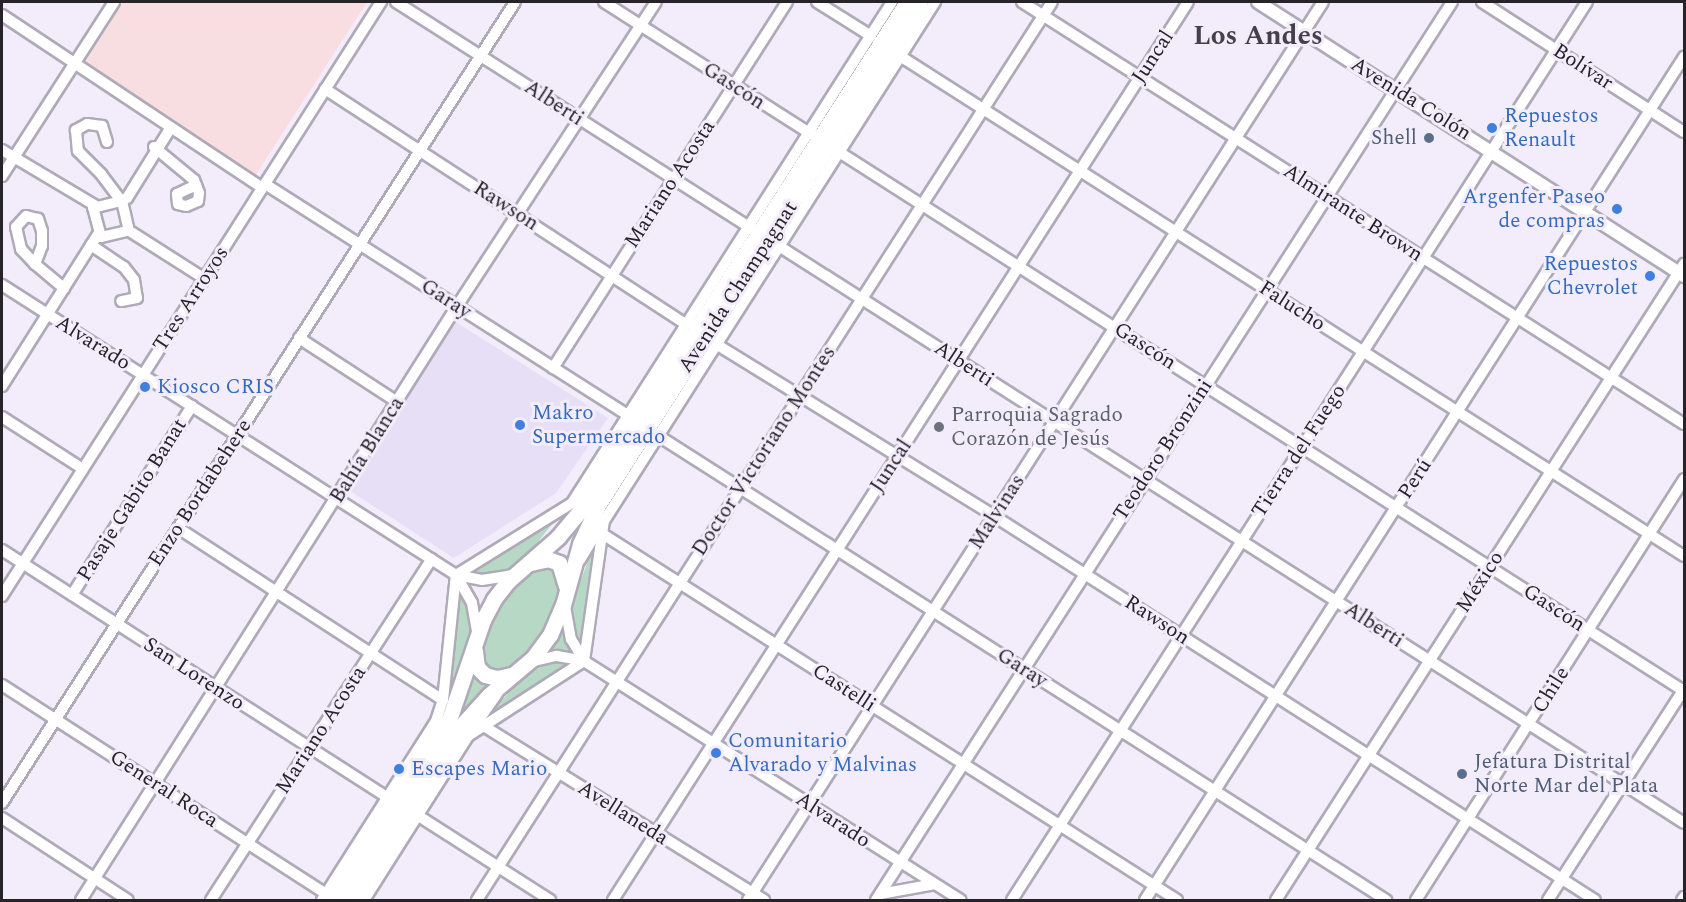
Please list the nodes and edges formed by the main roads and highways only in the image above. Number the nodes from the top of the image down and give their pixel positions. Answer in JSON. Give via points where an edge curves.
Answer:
{"nodes":[{"id":1,"x":907,"y":2,"type":"edge"},
{"id":2,"x":920,"y":2,"type":"edge"},
{"id":3,"x":1258,"y":2,"type":"edge"},
{"id":4,"x":824,"y":143,"type":"junction"},
{"id":5,"x":764,"y":237,"type":"junction"},
{"id":6,"x":1683,"y":271,"type":"edge"},
{"id":7,"x":522,"y":569,"type":"junction"},
{"id":8,"x":565,"y":597,"type":"junction"},
{"id":9,"x":474,"y":652,"type":"junction"},
{"id":10,"x":522,"y":668,"type":"junction"},
{"id":11,"x":328,"y":898,"type":"edge"},
{"id":12,"x":349,"y":900,"type":"edge"}],
"edges":[{"from":1,"to":4,"type":"highway","name":"Avenida Champagnat"},
{"from":2,"to":4,"type":"highway","name":"Avenida Champagnat"},
{"from":3,"to":6,"type":"main road","name":"Avenida Colón"},
{"from":4,"to":5,"type":"highway","name":"Avenida Champagnat"},
{"from":5,"to":7,"type":"highway","name":"Avenida Champagnat","via":[[582,508],[539,556]]},
{"from":5,"to":8,"type":"highway","name":"Avenida Champagnat","via":[[598,505]]},
{"from":7,"to":8,"type":"highway","via":[[543,559],[559,563],[565,573]]},
{"from":7,"to":9,"type":"highway","name":"Avenida Champagnat","via":[[494,599]]},
{"from":8,"to":10,"type":"highway","name":"Avenida Champagnat","via":[[550,635]]},
{"from":9,"to":10,"type":"highway","via":[[475,663],[485,675],[500,678]]},
{"from":9,"to":11,"type":"highway","name":"Avenida Champagnat","via":[[445,728]]},
{"from":10,"to":12,"type":"highway","name":"Avenida Champagnat","via":[[455,734]]}]}
